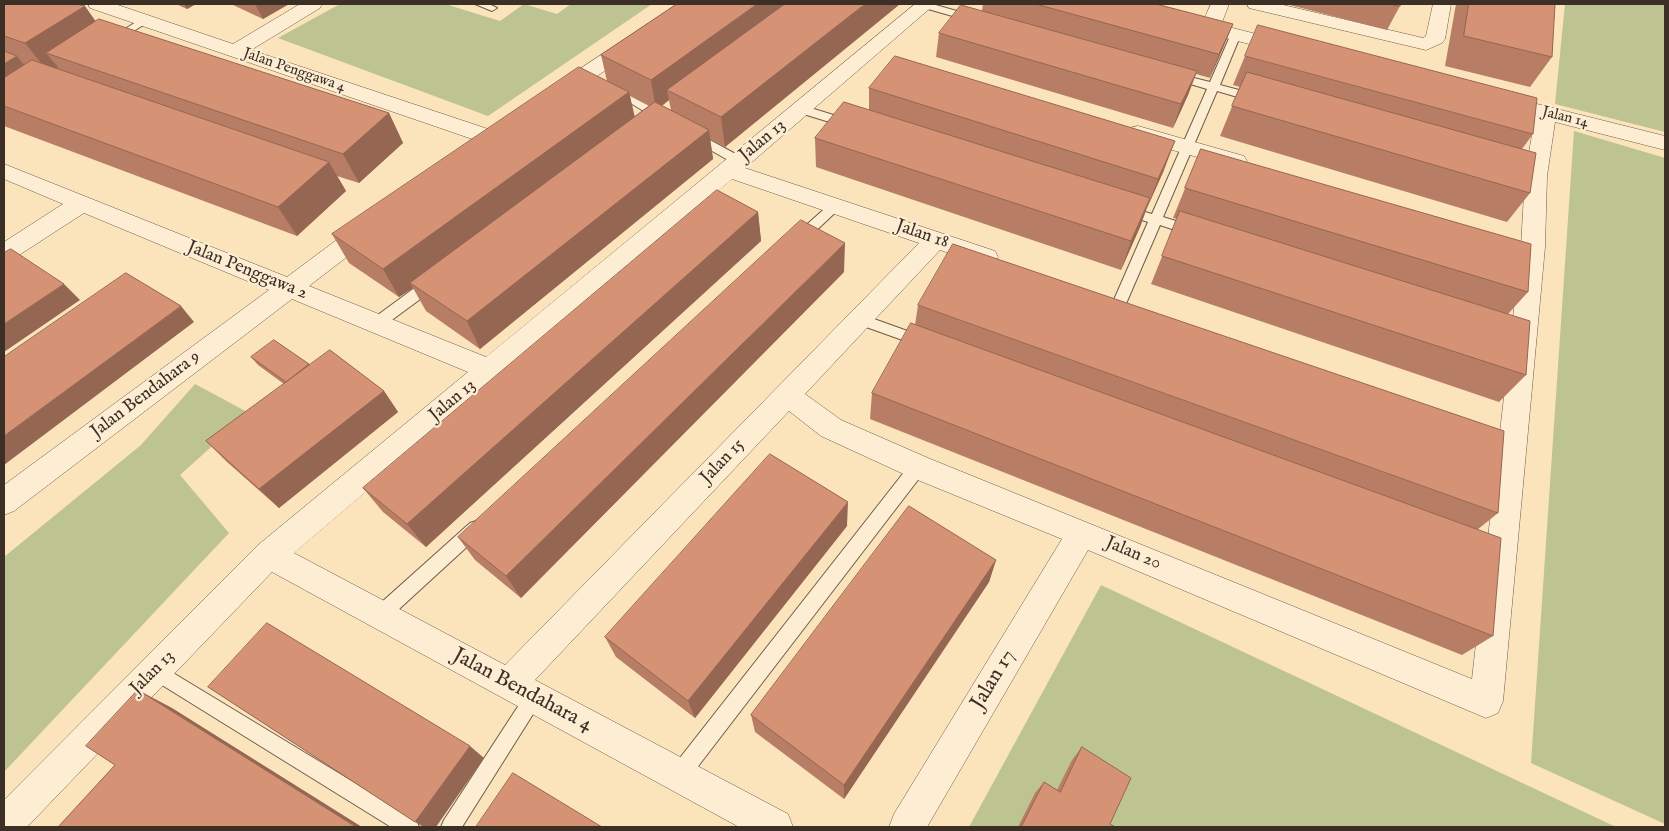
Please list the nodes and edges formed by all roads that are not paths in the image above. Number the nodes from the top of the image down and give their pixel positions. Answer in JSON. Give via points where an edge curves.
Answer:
{"nodes":[{"id":1,"x":97,"y":4,"type":"edge"},
{"id":2,"x":313,"y":4,"type":"edge"},
{"id":3,"x":480,"y":4,"type":"edge"},
{"id":4,"x":690,"y":4,"type":"edge"},
{"id":5,"x":926,"y":4,"type":"edge"},
{"id":6,"x":1220,"y":4,"type":"edge"},
{"id":7,"x":1256,"y":4,"type":"edge"},
{"id":8,"x":1442,"y":4,"type":"edge"},
{"id":9,"x":492,"y":8,"type":"dead end"},
{"id":10,"x":1172,"y":18,"type":"edge"},
{"id":11,"x":144,"y":20,"type":"junction"},
{"id":12,"x":982,"y":22,"type":"edge"},
{"id":13,"x":1210,"y":28,"type":"junction"},
{"id":14,"x":1236,"y":34,"type":"junction"},
{"id":15,"x":103,"y":47,"type":"edge"},
{"id":16,"x":235,"y":51,"type":"junction"},
{"id":17,"x":1302,"y":51,"type":"edge"},
{"id":18,"x":866,"y":54,"type":"junction"},
{"id":19,"x":894,"y":62,"type":"edge"},
{"id":20,"x":1165,"y":73,"type":"edge"},
{"id":21,"x":596,"y":78,"type":"junction"},
{"id":22,"x":1213,"y":87,"type":"junction"},
{"id":23,"x":1270,"y":103,"type":"edge"},
{"id":24,"x":1509,"y":104,"type":"edge"},
{"id":25,"x":540,"y":106,"type":"edge"},
{"id":26,"x":801,"y":109,"type":"junction"},
{"id":27,"x":1546,"y":113,"type":"junction"},
{"id":28,"x":857,"y":126,"type":"edge"},
{"id":29,"x":1121,"y":128,"type":"edge"},
{"id":30,"x":1665,"y":144,"type":"edge"},
{"id":31,"x":1187,"y":147,"type":"junction"},
{"id":32,"x":468,"y":155,"type":"edge"},
{"id":33,"x":733,"y":166,"type":"junction"},
{"id":34,"x":1254,"y":167,"type":"edge"},
{"id":35,"x":4,"y":171,"type":"edge"},
{"id":36,"x":82,"y":203,"type":"junction"},
{"id":37,"x":1109,"y":205,"type":"edge"},
{"id":38,"x":835,"y":206,"type":"junction"},
{"id":39,"x":390,"y":212,"type":"edge"},
{"id":40,"x":1156,"y":220,"type":"junction"},
{"id":41,"x":1203,"y":234,"type":"edge"},
{"id":42,"x":936,"y":240,"type":"junction"},
{"id":43,"x":791,"y":246,"type":"edge"},
{"id":44,"x":4,"y":253,"type":"edge"},
{"id":45,"x":1010,"y":265,"type":"edge"},
{"id":46,"x":439,"y":277,"type":"edge"},
{"id":47,"x":287,"y":287,"type":"junction"},
{"id":48,"x":1120,"y":302,"type":"edge"},
{"id":49,"x":860,"y":319,"type":"junction"},
{"id":50,"x":376,"y":324,"type":"junction"},
{"id":51,"x":934,"y":347,"type":"edge"},
{"id":52,"x":490,"y":370,"type":"junction"},
{"id":53,"x":787,"y":395,"type":"junction"},
{"id":54,"x":918,"y":467,"type":"junction"},
{"id":55,"x":4,"y":502,"type":"edge"},
{"id":56,"x":490,"y":516,"type":"edge"},
{"id":57,"x":1082,"y":533,"type":"junction"},
{"id":58,"x":269,"y":555,"type":"junction"},
{"id":59,"x":380,"y":614,"type":"junction"},
{"id":60,"x":155,"y":671,"type":"junction"},
{"id":61,"x":521,"y":690,"type":"junction"},
{"id":62,"x":679,"y":775,"type":"junction"},
{"id":63,"x":4,"y":824,"type":"edge"},
{"id":64,"x":409,"y":827,"type":"edge"},
{"id":65,"x":451,"y":827,"type":"edge"},
{"id":66,"x":775,"y":827,"type":"edge"},
{"id":67,"x":907,"y":827,"type":"edge"}],
"edges":[{"from":1,"to":11,"type":"street","name":"Jalan Penggawa 4"},
{"from":2,"to":16,"type":"street"},
{"from":3,"to":9,"type":"lane"},
{"from":4,"to":21,"type":"street"},
{"from":5,"to":12,"type":"lane"},
{"from":5,"to":18,"type":"street","name":"Jalan 13"},
{"from":6,"to":13,"type":"street"},
{"from":7,"to":8,"type":"street","via":[[1426,44],[1435,39]]},
{"from":10,"to":13,"type":"street"},
{"from":11,"to":15,"type":"lane"},
{"from":11,"to":16,"type":"street","name":"Jalan Penggawa 4"},
{"from":13,"to":14,"type":"street"},
{"from":14,"to":17,"type":"street"},
{"from":14,"to":22,"type":"lane"},
{"from":16,"to":32,"type":"street","name":"Jalan Penggawa 4","via":[[500,132]]},
{"from":18,"to":19,"type":"street"},
{"from":18,"to":26,"type":"street","name":"Jalan 13"},
{"from":20,"to":22,"type":"lane"},
{"from":21,"to":25,"type":"street"},
{"from":21,"to":33,"type":"lane","via":[[679,127]]},
{"from":22,"to":23,"type":"lane"},
{"from":22,"to":31,"type":"lane"},
{"from":24,"to":27,"type":"street","name":"Jalan 14"},
{"from":26,"to":28,"type":"lane"},
{"from":26,"to":33,"type":"street","name":"Jalan 13"},
{"from":27,"to":30,"type":"street","name":"Jalan 14"},
{"from":27,"to":57,"type":"street","name":"Jalan 20","via":[[1531,174],[1523,245],[1519,333],[1504,431],[1491,553],[1486,701]]},
{"from":29,"to":31,"type":"street"},
{"from":31,"to":34,"type":"street"},
{"from":31,"to":40,"type":"lane"},
{"from":33,"to":38,"type":"street","name":"Jalan 18"},
{"from":33,"to":52,"type":"street","name":"Jalan 13"},
{"from":35,"to":36,"type":"street","name":"Jalan Penggawa 2"},
{"from":36,"to":44,"type":"street"},
{"from":36,"to":47,"type":"street","name":"Jalan Penggawa 2"},
{"from":37,"to":40,"type":"lane"},
{"from":38,"to":42,"type":"street","name":"Jalan 18"},
{"from":38,"to":43,"type":"lane"},
{"from":39,"to":47,"type":"street","name":"Jalan Bendahara 9"},
{"from":40,"to":41,"type":"lane"},
{"from":40,"to":48,"type":"lane"},
{"from":42,"to":45,"type":"street","name":"Jalan 18"},
{"from":42,"to":49,"type":"street","name":"Jalan 15"},
{"from":46,"to":50,"type":"lane"},
{"from":47,"to":50,"type":"street","name":"Jalan Penggawa 2"},
{"from":47,"to":55,"type":"street","name":"Jalan Bendahara 9"},
{"from":49,"to":51,"type":"lane"},
{"from":49,"to":53,"type":"street","name":"Jalan 15"},
{"from":50,"to":52,"type":"street","name":"Jalan Penggawa 2"},
{"from":52,"to":58,"type":"street","name":"Jalan 13"},
{"from":53,"to":54,"type":"street","name":"Jalan 20","via":[[831,428]]},
{"from":53,"to":61,"type":"street","name":"Jalan 15"},
{"from":54,"to":57,"type":"street","name":"Jalan 20"},
{"from":54,"to":62,"type":"lane"},
{"from":56,"to":59,"type":"lane"},
{"from":57,"to":67,"type":"street","name":"Jalan 17"},
{"from":58,"to":59,"type":"street","name":"Jalan Bendahara 4"},
{"from":58,"to":60,"type":"street","name":"Jalan 13"},
{"from":59,"to":61,"type":"street","name":"Jalan Bendahara 4"},
{"from":60,"to":63,"type":"street","name":"Jalan 13"},
{"from":60,"to":64,"type":"lane"},
{"from":61,"to":62,"type":"street","name":"Jalan Bendahara 4"},
{"from":61,"to":65,"type":"lane"},
{"from":62,"to":66,"type":"street","name":"Jalan Bendahara 4"}]}
